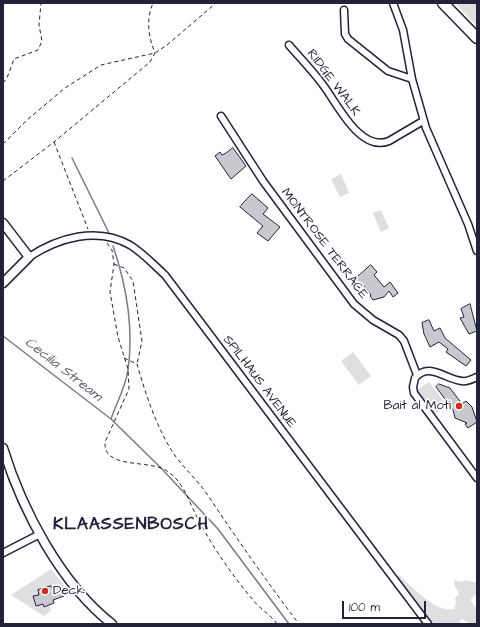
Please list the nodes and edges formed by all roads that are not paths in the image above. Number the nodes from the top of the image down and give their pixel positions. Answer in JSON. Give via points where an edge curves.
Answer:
{"nodes":[{"id":1,"x":393,"y":3,"type":"edge"},
{"id":2,"x":443,"y":3,"type":"edge"},
{"id":3,"x":344,"y":10,"type":"dead end"},
{"id":4,"x":477,"y":38,"type":"edge"},
{"id":5,"x":289,"y":45,"type":"dead end"},
{"id":6,"x":412,"y":79,"type":"junction"},
{"id":7,"x":221,"y":116,"type":"dead end"},
{"id":8,"x":423,"y":121,"type":"junction"},
{"id":9,"x":3,"y":223,"type":"edge"},
{"id":10,"x":477,"y":251,"type":"edge"},
{"id":11,"x":29,"y":257,"type":"junction"},
{"id":12,"x":3,"y":283,"type":"edge"},
{"id":13,"x":417,"y":375,"type":"junction"},
{"id":14,"x":477,"y":377,"type":"edge"},
{"id":15,"x":3,"y":448,"type":"edge"},
{"id":16,"x":477,"y":478,"type":"edge"},
{"id":17,"x":40,"y":534,"type":"junction"},
{"id":18,"x":3,"y":553,"type":"edge"},
{"id":19,"x":112,"y":624,"type":"edge"},
{"id":20,"x":428,"y":624,"type":"edge"}],
"edges":[{"from":1,"to":6,"type":"street","via":[[403,30]]},
{"from":2,"to":4,"type":"main road"},
{"from":3,"to":6,"type":"street","via":[[345,34],[348,39],[388,71]]},
{"from":5,"to":8,"type":"street","name":"RIDGE WALK","via":[[323,85],[349,124],[372,142],[383,144]]},
{"from":6,"to":8,"type":"street"},
{"from":7,"to":13,"type":"street","name":"MONTROSE TERRACE","via":[[263,181],[354,304],[373,320],[393,330],[402,338]]},
{"from":8,"to":10,"type":"street","via":[[468,224]]},
{"from":9,"to":11,"type":"street"},
{"from":11,"to":12,"type":"street"},
{"from":11,"to":20,"type":"street","name":"SPILHAUS AVENUE","via":[[61,240],[90,236],[108,238],[129,245],[165,275]]},
{"from":13,"to":14,"type":"street","via":[[428,370],[461,381]]},
{"from":13,"to":16,"type":"street","via":[[413,384],[414,392]]},
{"from":15,"to":17,"type":"street","via":[[13,480]]},
{"from":17,"to":18,"type":"street"},
{"from":17,"to":19,"type":"street","via":[[74,586],[94,610]]}]}
